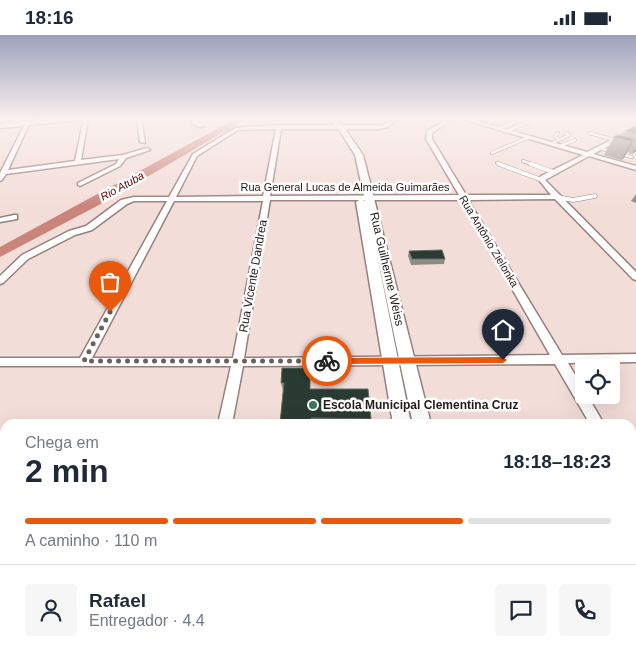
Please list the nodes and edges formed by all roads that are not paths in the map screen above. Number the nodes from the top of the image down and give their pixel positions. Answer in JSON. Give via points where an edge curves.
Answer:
{"nodes":[{"id":1,"x":16,"y":147,"type":"edge"},
{"id":2,"x":81,"y":147,"type":"edge"},
{"id":3,"x":207,"y":147,"type":"edge"},
{"id":4,"x":276,"y":147,"type":"edge"},
{"id":5,"x":356,"y":147,"type":"edge"},
{"id":6,"x":435,"y":147,"type":"edge"},
{"id":7,"x":505,"y":147,"type":"edge"},
{"id":8,"x":570,"y":147,"type":"edge"},
{"id":9,"x":599,"y":148,"type":"joint"},
{"id":10,"x":147,"y":150,"type":"dead end"},
{"id":11,"x":492,"y":153,"type":"dead end"},
{"id":12,"x":586,"y":154,"type":"junction"},
{"id":13,"x":124,"y":157,"type":"junction"},
{"id":14,"x":632,"y":157,"type":"edge"},
{"id":15,"x":523,"y":161,"type":"dead end"},
{"id":16,"x":78,"y":163,"type":"junction"},
{"id":17,"x":497,"y":163,"type":"dead end"},
{"id":18,"x":636,"y":168,"type":"edge"},
{"id":19,"x":4,"y":172,"type":"junction"},
{"id":20,"x":553,"y":172,"type":"junction"},
{"id":21,"x":0,"y":179,"type":"edge"},
{"id":22,"x":542,"y":179,"type":"junction"},
{"id":23,"x":80,"y":184,"type":"dead end"},
{"id":24,"x":595,"y":196,"type":"dead end"},
{"id":25,"x":463,"y":197,"type":"junction"},
{"id":26,"x":557,"y":197,"type":"junction"},
{"id":27,"x":267,"y":198,"type":"junction"},
{"id":28,"x":365,"y":198,"type":"junction"},
{"id":29,"x":171,"y":199,"type":"junction"},
{"id":30,"x":14,"y":217,"type":"dead end"},
{"id":31,"x":0,"y":220,"type":"edge"},
{"id":32,"x":636,"y":277,"type":"edge"},
{"id":33,"x":0,"y":281,"type":"edge"},
{"id":34,"x":636,"y":358,"type":"edge"},
{"id":35,"x":560,"y":359,"type":"junction"},
{"id":36,"x":84,"y":361,"type":"junction"},
{"id":37,"x":238,"y":361,"type":"junction"},
{"id":38,"x":408,"y":361,"type":"junction"},
{"id":39,"x":0,"y":362,"type":"edge"},
{"id":40,"x":391,"y":362,"type":"junction"},
{"id":41,"x":226,"y":419,"type":"edge"},
{"id":42,"x":401,"y":419,"type":"edge"},
{"id":43,"x":421,"y":419,"type":"edge"},
{"id":44,"x":594,"y":419,"type":"edge"}],
"edges":[{"from":1,"to":19,"type":"street"},
{"from":2,"to":16,"type":"street"},
{"from":3,"to":29,"type":"street","via":[[195,155]]},
{"from":4,"to":27,"type":"street","name":"Rua Vicente Dandrea"},
{"from":5,"to":28,"type":"street","name":"Rua Guilherme Weiss"},
{"from":6,"to":25,"type":"street","name":"Rua Antônio Zielonka"},
{"from":7,"to":11,"type":"lane"},
{"from":8,"to":12,"type":"street"},
{"from":9,"to":12,"type":"street"},
{"from":9,"to":14,"type":"lane"},
{"from":10,"to":13,"type":"street"},
{"from":12,"to":18,"type":"street"},
{"from":12,"to":20,"type":"street"},
{"from":13,"to":16,"type":"street"},
{"from":13,"to":23,"type":"street","via":[[118,165]]},
{"from":15,"to":20,"type":"lane"},
{"from":16,"to":19,"type":"street"},
{"from":17,"to":22,"type":"lane"},
{"from":19,"to":21,"type":"street"},
{"from":20,"to":22,"type":"street"},
{"from":22,"to":26,"type":"street"},
{"from":24,"to":26,"type":"lane"},
{"from":25,"to":26,"type":"street","name":"Rua General Lucas de Almeida Guimarães"},
{"from":25,"to":28,"type":"street","name":"Rua General Lucas de Almeida Guimarães"},
{"from":25,"to":35,"type":"street","name":"Rua Antônio Zielonka"},
{"from":26,"to":32,"type":"street"},
{"from":27,"to":28,"type":"street","name":"Rua General Lucas de Almeida Guimarães"},
{"from":27,"to":29,"type":"street","name":"Rua General Lucas de Almeida Guimarães"},
{"from":27,"to":37,"type":"street","name":"Rua Vicente Dandrea"},
{"from":28,"to":38,"type":"street","name":"Rua Guilherme Weiss"},
{"from":28,"to":40,"type":"street","name":"Rua Guilherme Weiss"},
{"from":29,"to":33,"type":"street","name":"Rua General Lucas de Almeida Guimarães","via":[[134,199],[118,206],[89,227],[25,257]]},
{"from":29,"to":36,"type":"street"},
{"from":30,"to":31,"type":"street"},
{"from":34,"to":35,"type":"street"},
{"from":35,"to":38,"type":"street"},
{"from":35,"to":44,"type":"street","name":"Rua Antônio Zielonka"},
{"from":36,"to":37,"type":"street"},
{"from":36,"to":39,"type":"street"},
{"from":37,"to":40,"type":"street"},
{"from":37,"to":41,"type":"street","name":"Rua Vicente Dandrea"},
{"from":38,"to":40,"type":"street"},
{"from":38,"to":43,"type":"street","name":"Rua Guilherme Weiss"},
{"from":40,"to":42,"type":"street","name":"Rua Guilherme Weiss"}]}
